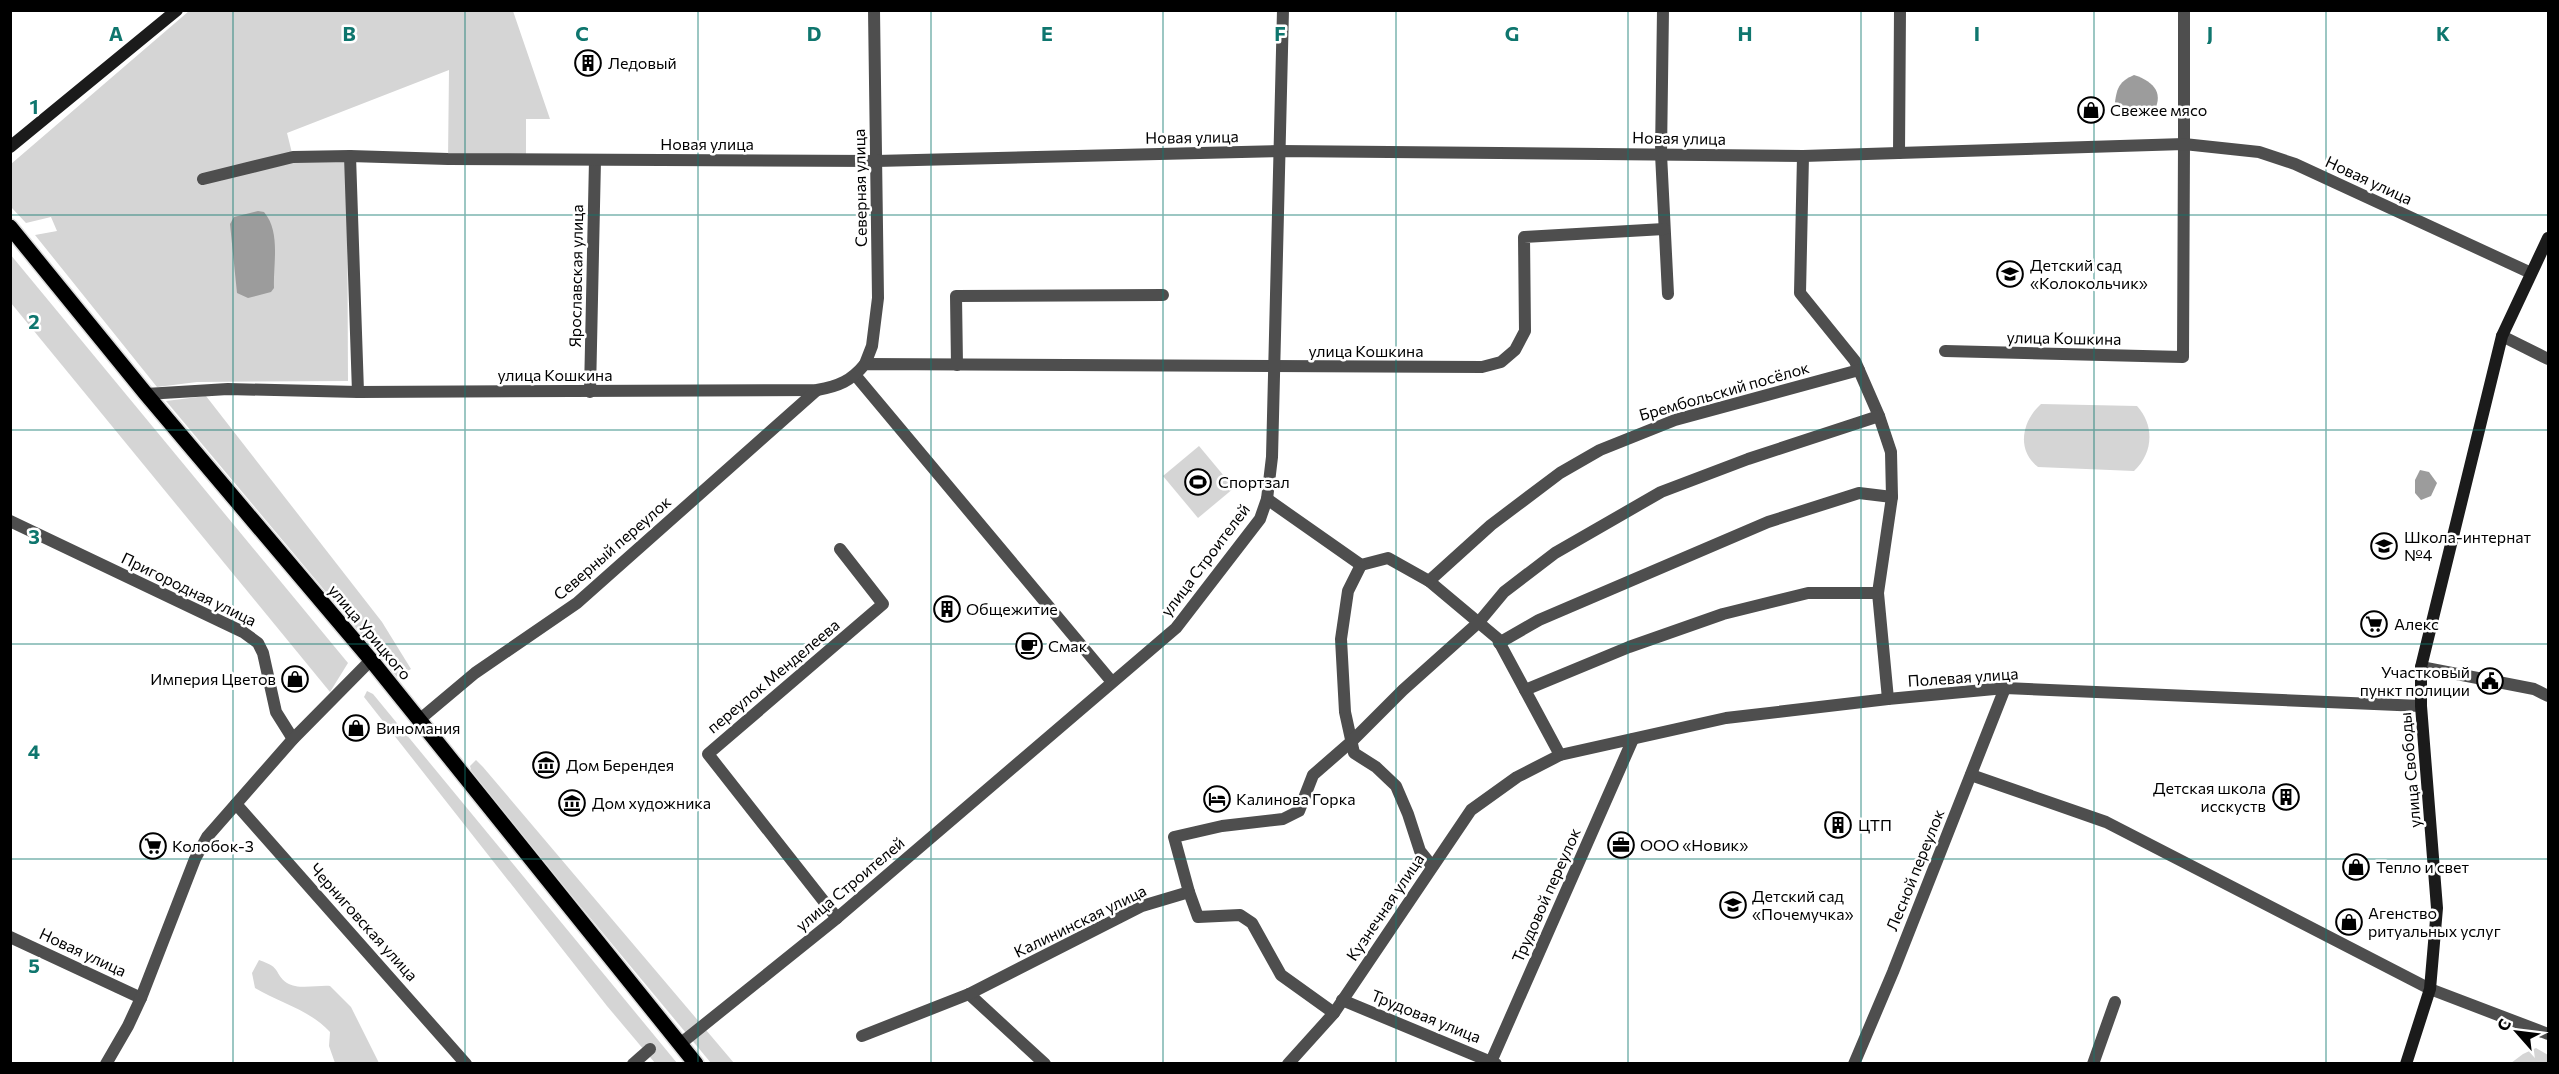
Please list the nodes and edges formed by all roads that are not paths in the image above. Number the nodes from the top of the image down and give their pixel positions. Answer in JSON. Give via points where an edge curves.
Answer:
{"nodes":[{"id":1,"x":177,"y":10,"type":"edge"},
{"id":2,"x":874,"y":10,"type":"edge"},
{"id":3,"x":1283,"y":10,"type":"edge"},
{"id":4,"x":1663,"y":10,"type":"edge"},
{"id":5,"x":1900,"y":10,"type":"edge"},
{"id":6,"x":2184,"y":10,"type":"edge"},
{"id":7,"x":2184,"y":144,"type":"junction"},
{"id":8,"x":10,"y":147,"type":"edge"},
{"id":9,"x":1280,"y":151,"type":"junction"},
{"id":10,"x":1899,"y":153,"type":"junction"},
{"id":11,"x":1661,"y":154,"type":"junction"},
{"id":12,"x":350,"y":156,"type":"junction"},
{"id":13,"x":1803,"y":156,"type":"junction"},
{"id":14,"x":595,"y":160,"type":"junction"},
{"id":15,"x":876,"y":161,"type":"junction"},
{"id":16,"x":203,"y":179,"type":"dead end"},
{"id":17,"x":10,"y":227,"type":"edge"},
{"id":18,"x":1664,"y":229,"type":"junction"},
{"id":19,"x":2548,"y":238,"type":"edge"},
{"id":20,"x":2531,"y":273,"type":"junction"},
{"id":21,"x":1668,"y":294,"type":"dead end"},
{"id":22,"x":1163,"y":295,"type":"dead end"},
{"id":23,"x":2502,"y":336,"type":"junction"},
{"id":24,"x":1945,"y":351,"type":"dead end"},
{"id":25,"x":2548,"y":359,"type":"edge"},
{"id":26,"x":865,"y":364,"type":"junction"},
{"id":27,"x":957,"y":365,"type":"junction"},
{"id":28,"x":1274,"y":367,"type":"junction"},
{"id":29,"x":1859,"y":370,"type":"junction"},
{"id":30,"x":856,"y":376,"type":"junction"},
{"id":31,"x":817,"y":390,"type":"junction"},
{"id":32,"x":358,"y":392,"type":"junction"},
{"id":33,"x":590,"y":392,"type":"junction"},
{"id":34,"x":146,"y":394,"type":"junction"},
{"id":35,"x":1879,"y":416,"type":"junction"},
{"id":36,"x":1892,"y":496,"type":"junction"},
{"id":37,"x":1267,"y":499,"type":"junction"},
{"id":38,"x":10,"y":521,"type":"edge"},
{"id":39,"x":840,"y":549,"type":"dead end"},
{"id":40,"x":1361,"y":565,"type":"junction"},
{"id":41,"x":1429,"y":581,"type":"junction"},
{"id":42,"x":1878,"y":593,"type":"junction"},
{"id":43,"x":1479,"y":622,"type":"junction"},
{"id":44,"x":1499,"y":643,"type":"junction"},
{"id":45,"x":371,"y":660,"type":"junction"},
{"id":46,"x":2421,"y":667,"type":"junction"},
{"id":47,"x":1112,"y":682,"type":"junction"},
{"id":48,"x":2005,"y":688,"type":"junction"},
{"id":49,"x":1525,"y":690,"type":"junction"},
{"id":50,"x":2548,"y":696,"type":"edge"},
{"id":51,"x":1888,"y":699,"type":"junction"},
{"id":52,"x":2421,"y":706,"type":"junction"},
{"id":53,"x":420,"y":720,"type":"junction"},
{"id":54,"x":293,"y":739,"type":"junction"},
{"id":55,"x":1633,"y":739,"type":"junction"},
{"id":56,"x":1352,"y":741,"type":"junction"},
{"id":57,"x":1560,"y":755,"type":"junction"},
{"id":58,"x":1971,"y":775,"type":"junction"},
{"id":59,"x":1517,"y":777,"type":"joint"},
{"id":60,"x":236,"y":804,"type":"junction"},
{"id":61,"x":1432,"y":866,"type":"junction"},
{"id":62,"x":1189,"y":892,"type":"junction"},
{"id":63,"x":837,"y":918,"type":"junction"},
{"id":64,"x":10,"y":937,"type":"edge"},
{"id":65,"x":2430,"y":988,"type":"junction"},
{"id":66,"x":969,"y":994,"type":"junction"},
{"id":67,"x":141,"y":998,"type":"junction"},
{"id":68,"x":1342,"y":1000,"type":"junction"},
{"id":69,"x":2115,"y":1002,"type":"dead end"},
{"id":70,"x":1334,"y":1012,"type":"junction"},
{"id":71,"x":2548,"y":1034,"type":"edge"},
{"id":72,"x":862,"y":1036,"type":"dead end"},
{"id":73,"x":680,"y":1044,"type":"junction"},
{"id":74,"x":650,"y":1049,"type":"dead end"},
{"id":75,"x":1492,"y":1063,"type":"edge"},
{"id":76,"x":106,"y":1064,"type":"edge"},
{"id":77,"x":466,"y":1064,"type":"edge"},
{"id":78,"x":633,"y":1064,"type":"edge"},
{"id":79,"x":696,"y":1064,"type":"edge"},
{"id":80,"x":1045,"y":1064,"type":"edge"},
{"id":81,"x":1288,"y":1064,"type":"edge"},
{"id":82,"x":1854,"y":1064,"type":"edge"},
{"id":83,"x":2093,"y":1064,"type":"edge"},
{"id":84,"x":2406,"y":1064,"type":"edge"}],
"edges":[{"from":1,"to":8,"type":"main road"},
{"from":2,"to":15,"type":"street","name":"Северная улица"},
{"from":3,"to":9,"type":"street","name":"улица Строителей"},
{"from":4,"to":11,"type":"street"},
{"from":5,"to":10,"type":"street"},
{"from":6,"to":7,"type":"street"},
{"from":7,"to":10,"type":"street","name":"Новая улица"},
{"from":7,"to":20,"type":"street","name":"Новая улица","via":[[2259,152],[2295,164]]},
{"from":7,"to":24,"type":"street","name":"улица Кошкина","via":[[2183,357]]},
{"from":9,"to":11,"type":"street","name":"Новая улица"},
{"from":9,"to":15,"type":"street","name":"Новая улица"},
{"from":9,"to":28,"type":"street","name":"улица Строителей"},
{"from":10,"to":13,"type":"street","name":"Новая улица"},
{"from":11,"to":13,"type":"street","name":"Новая улица"},
{"from":11,"to":18,"type":"street"},
{"from":12,"to":14,"type":"street","name":"Новая улица"},
{"from":12,"to":16,"type":"street","name":"Новая улица","via":[[293,157]]},
{"from":12,"to":32,"type":"street"},
{"from":13,"to":29,"type":"street","via":[[1800,293]]},
{"from":14,"to":15,"type":"street","name":"Новая улица"},
{"from":14,"to":33,"type":"street","name":"Ярославская улица"},
{"from":15,"to":26,"type":"street","name":"Северная улица","via":[[878,298],[872,346]]},
{"from":17,"to":34,"type":"main road","name":"улица Урицкого"},
{"from":18,"to":21,"type":"street"},
{"from":18,"to":28,"type":"street","name":"улица Кошкина","via":[[1524,237],[1525,332],[1515,350],[1501,362],[1482,367]]},
{"from":19,"to":20,"type":"main road","name":"улица Свободы"},
{"from":20,"to":23,"type":"main road","name":"улица Свободы"},
{"from":22,"to":27,"type":"street","via":[[956,296]]},
{"from":23,"to":25,"type":"street"},
{"from":23,"to":46,"type":"main road","name":"улица Свободы"},
{"from":26,"to":27,"type":"street","name":"улица Кошкина"},
{"from":26,"to":30,"type":"street","name":"улица Кошкина"},
{"from":27,"to":28,"type":"street","name":"улица Кошкина"},
{"from":28,"to":37,"type":"street","name":"улица Строителей"},
{"from":29,"to":35,"type":"street"},
{"from":29,"to":41,"type":"street","name":"Брембольский посёлок","via":[[1675,420],[1600,450],[1560,473],[1491,525]]},
{"from":30,"to":31,"type":"street","name":"улица Кошкина","via":[[841,386]]},
{"from":30,"to":47,"type":"street"},
{"from":31,"to":33,"type":"street","name":"улица Кошкина"},
{"from":31,"to":53,"type":"street","name":"Северный переулок","via":[[577,603],[475,673]]},
{"from":32,"to":33,"type":"street","name":"улица Кошкина"},
{"from":32,"to":34,"type":"street","name":"улица Кошкина","via":[[228,389]]},
{"from":34,"to":45,"type":"main road","name":"улица Урицкого"},
{"from":35,"to":36,"type":"street","via":[[1891,453]]},
{"from":35,"to":43,"type":"street","via":[[1661,492],[1555,553],[1504,592]]},
{"from":36,"to":42,"type":"street"},
{"from":36,"to":44,"type":"street","via":[[1859,493],[1768,522],[1539,620]]},
{"from":37,"to":40,"type":"street"},
{"from":37,"to":47,"type":"street","name":"улица Строителей","via":[[1260,519],[1176,628]]},
{"from":38,"to":54,"type":"street","name":"Пригородная улица","via":[[243,632],[258,643],[276,712]]},
{"from":39,"to":63,"type":"street","name":"переулок Менделеева","via":[[883,604],[708,754]]},
{"from":40,"to":41,"type":"street","via":[[1388,558]]},
{"from":40,"to":56,"type":"street","via":[[1348,591],[1341,639],[1345,712]]},
{"from":41,"to":43,"type":"street"},
{"from":42,"to":49,"type":"street","via":[[1808,593],[1723,614]]},
{"from":42,"to":51,"type":"street"},
{"from":43,"to":44,"type":"street"},
{"from":43,"to":56,"type":"street"},
{"from":44,"to":49,"type":"street"},
{"from":45,"to":53,"type":"main road","name":"улица Урицкого"},
{"from":45,"to":54,"type":"street"},
{"from":46,"to":50,"type":"street"},
{"from":46,"to":52,"type":"main road","name":"улица Свободы"},
{"from":47,"to":63,"type":"street","name":"улица Строителей"},
{"from":48,"to":51,"type":"street","name":"Полевая улица"},
{"from":48,"to":52,"type":"street","name":"Полевая улица"},
{"from":48,"to":58,"type":"street","name":"Лесной переулок"},
{"from":49,"to":57,"type":"street"},
{"from":51,"to":55,"type":"street","name":"Полевая улица","via":[[1726,718]]},
{"from":52,"to":65,"type":"main road","name":"улица Свободы","via":[[2437,908]]},
{"from":53,"to":73,"type":"main road","name":"улица Урицкого"},
{"from":54,"to":60,"type":"street"},
{"from":55,"to":57,"type":"street","name":"Полевая улица"},
{"from":55,"to":75,"type":"street","name":"Трудовой переулок"},
{"from":56,"to":61,"type":"street","via":[[1354,753],[1396,786],[1420,850]]},
{"from":56,"to":62,"type":"street","via":[[1313,775],[1299,811],[1283,819],[1222,826],[1174,837]]},
{"from":57,"to":59,"type":"street","name":"Полевая улица"},
{"from":58,"to":65,"type":"street","via":[[2106,822]]},
{"from":58,"to":82,"type":"street","name":"Лесной переулок"},
{"from":59,"to":61,"type":"street","name":"Кузнечная улица","via":[[1471,810]]},
{"from":60,"to":67,"type":"street","via":[[207,837],[195,859]]},
{"from":60,"to":77,"type":"street","name":"Черниговская улица"},
{"from":61,"to":68,"type":"street","name":"Кузнечная улица"},
{"from":62,"to":66,"type":"street","name":"Калининская улица","via":[[1142,906]]},
{"from":62,"to":70,"type":"street","via":[[1197,917],[1240,915],[1252,923],[1281,975]]},
{"from":63,"to":73,"type":"street","name":"улица Строителей"},
{"from":64,"to":67,"type":"street","name":"Новая улица"},
{"from":65,"to":71,"type":"street"},
{"from":65,"to":84,"type":"main road","name":"улица Свободы"},
{"from":66,"to":72,"type":"street","name":"Калининская улица"},
{"from":66,"to":80,"type":"street"},
{"from":67,"to":76,"type":"street"},
{"from":68,"to":70,"type":"street","name":"Кузнечная улица"},
{"from":68,"to":75,"type":"street","name":"Трудовая улица"},
{"from":69,"to":83,"type":"street"},
{"from":70,"to":81,"type":"street","name":"Кузнечная улица"},
{"from":73,"to":79,"type":"main road","name":"улица Урицкого"},
{"from":74,"to":78,"type":"street"}]}
